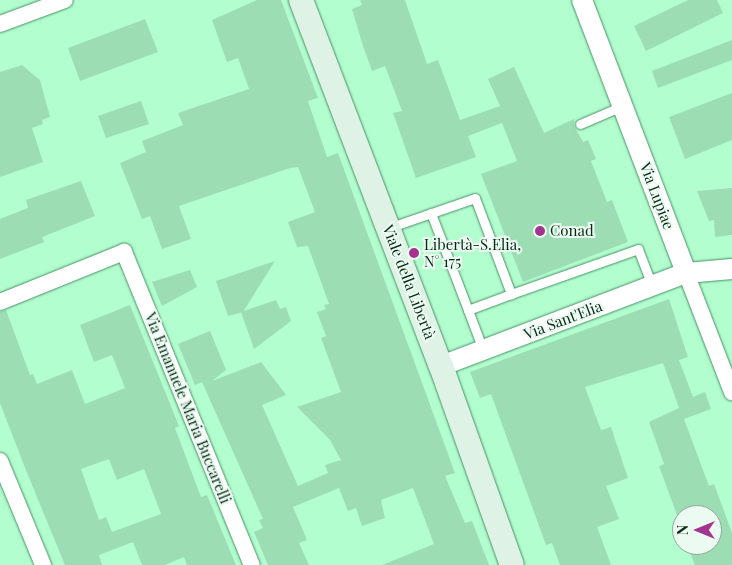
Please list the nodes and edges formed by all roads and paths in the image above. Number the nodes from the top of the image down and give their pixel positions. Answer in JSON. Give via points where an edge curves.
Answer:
{"nodes":[{"id":1,"x":65,"y":0,"type":"edge"},
{"id":2,"x":301,"y":0,"type":"edge"},
{"id":3,"x":582,"y":0,"type":"edge"},
{"id":4,"x":0,"y":24,"type":"edge"},
{"id":5,"x":622,"y":106,"type":"junction"},
{"id":6,"x":580,"y":124,"type":"dead end"},
{"id":7,"x":431,"y":213,"type":"junction"},
{"id":8,"x":388,"y":228,"type":"junction"},
{"id":9,"x":732,"y":269,"type":"edge"},
{"id":10,"x":686,"y":273,"type":"junction"},
{"id":11,"x":652,"y":286,"type":"junction"},
{"id":12,"x":511,"y":294,"type":"junction"},
{"id":13,"x":0,"y":302,"type":"edge"},
{"id":14,"x":468,"y":310,"type":"junction"},
{"id":15,"x":483,"y":350,"type":"junction"},
{"id":16,"x":441,"y":366,"type":"junction"},
{"id":17,"x":732,"y":392,"type":"edge"},
{"id":18,"x":0,"y":462,"type":"edge"},
{"id":19,"x":43,"y":565,"type":"edge"},
{"id":20,"x":252,"y":565,"type":"edge"},
{"id":21,"x":512,"y":565,"type":"edge"}],
"edges":[{"from":1,"to":4,"type":"street"},
{"from":2,"to":8,"type":"main road","name":"Viale della Libertà"},
{"from":3,"to":5,"type":"street","name":"Via Lupiae"},
{"from":5,"to":6,"type":"lane"},
{"from":5,"to":10,"type":"street","name":"Via Lupiae"},
{"from":7,"to":8,"type":"lane"},
{"from":7,"to":12,"type":"lane","via":[[475,198]]},
{"from":7,"to":14,"type":"lane"},
{"from":8,"to":16,"type":"main road","name":"Viale della Libertà"},
{"from":9,"to":10,"type":"street","name":"Via Sant'Elia"},
{"from":10,"to":11,"type":"street","name":"Via Sant'Elia"},
{"from":10,"to":17,"type":"street","name":"Via Lupiae"},
{"from":11,"to":12,"type":"lane","via":[[638,249]]},
{"from":11,"to":15,"type":"street","name":"Via Sant'Elia"},
{"from":12,"to":14,"type":"lane"},
{"from":13,"to":20,"type":"street","name":"Via Emanuele Maria Buccarelli","via":[[124,252]]},
{"from":14,"to":15,"type":"lane"},
{"from":15,"to":16,"type":"street","name":"Via Sant'Elia"},
{"from":16,"to":21,"type":"main road","name":"Viale della Libertà"},
{"from":18,"to":19,"type":"street"}]}
